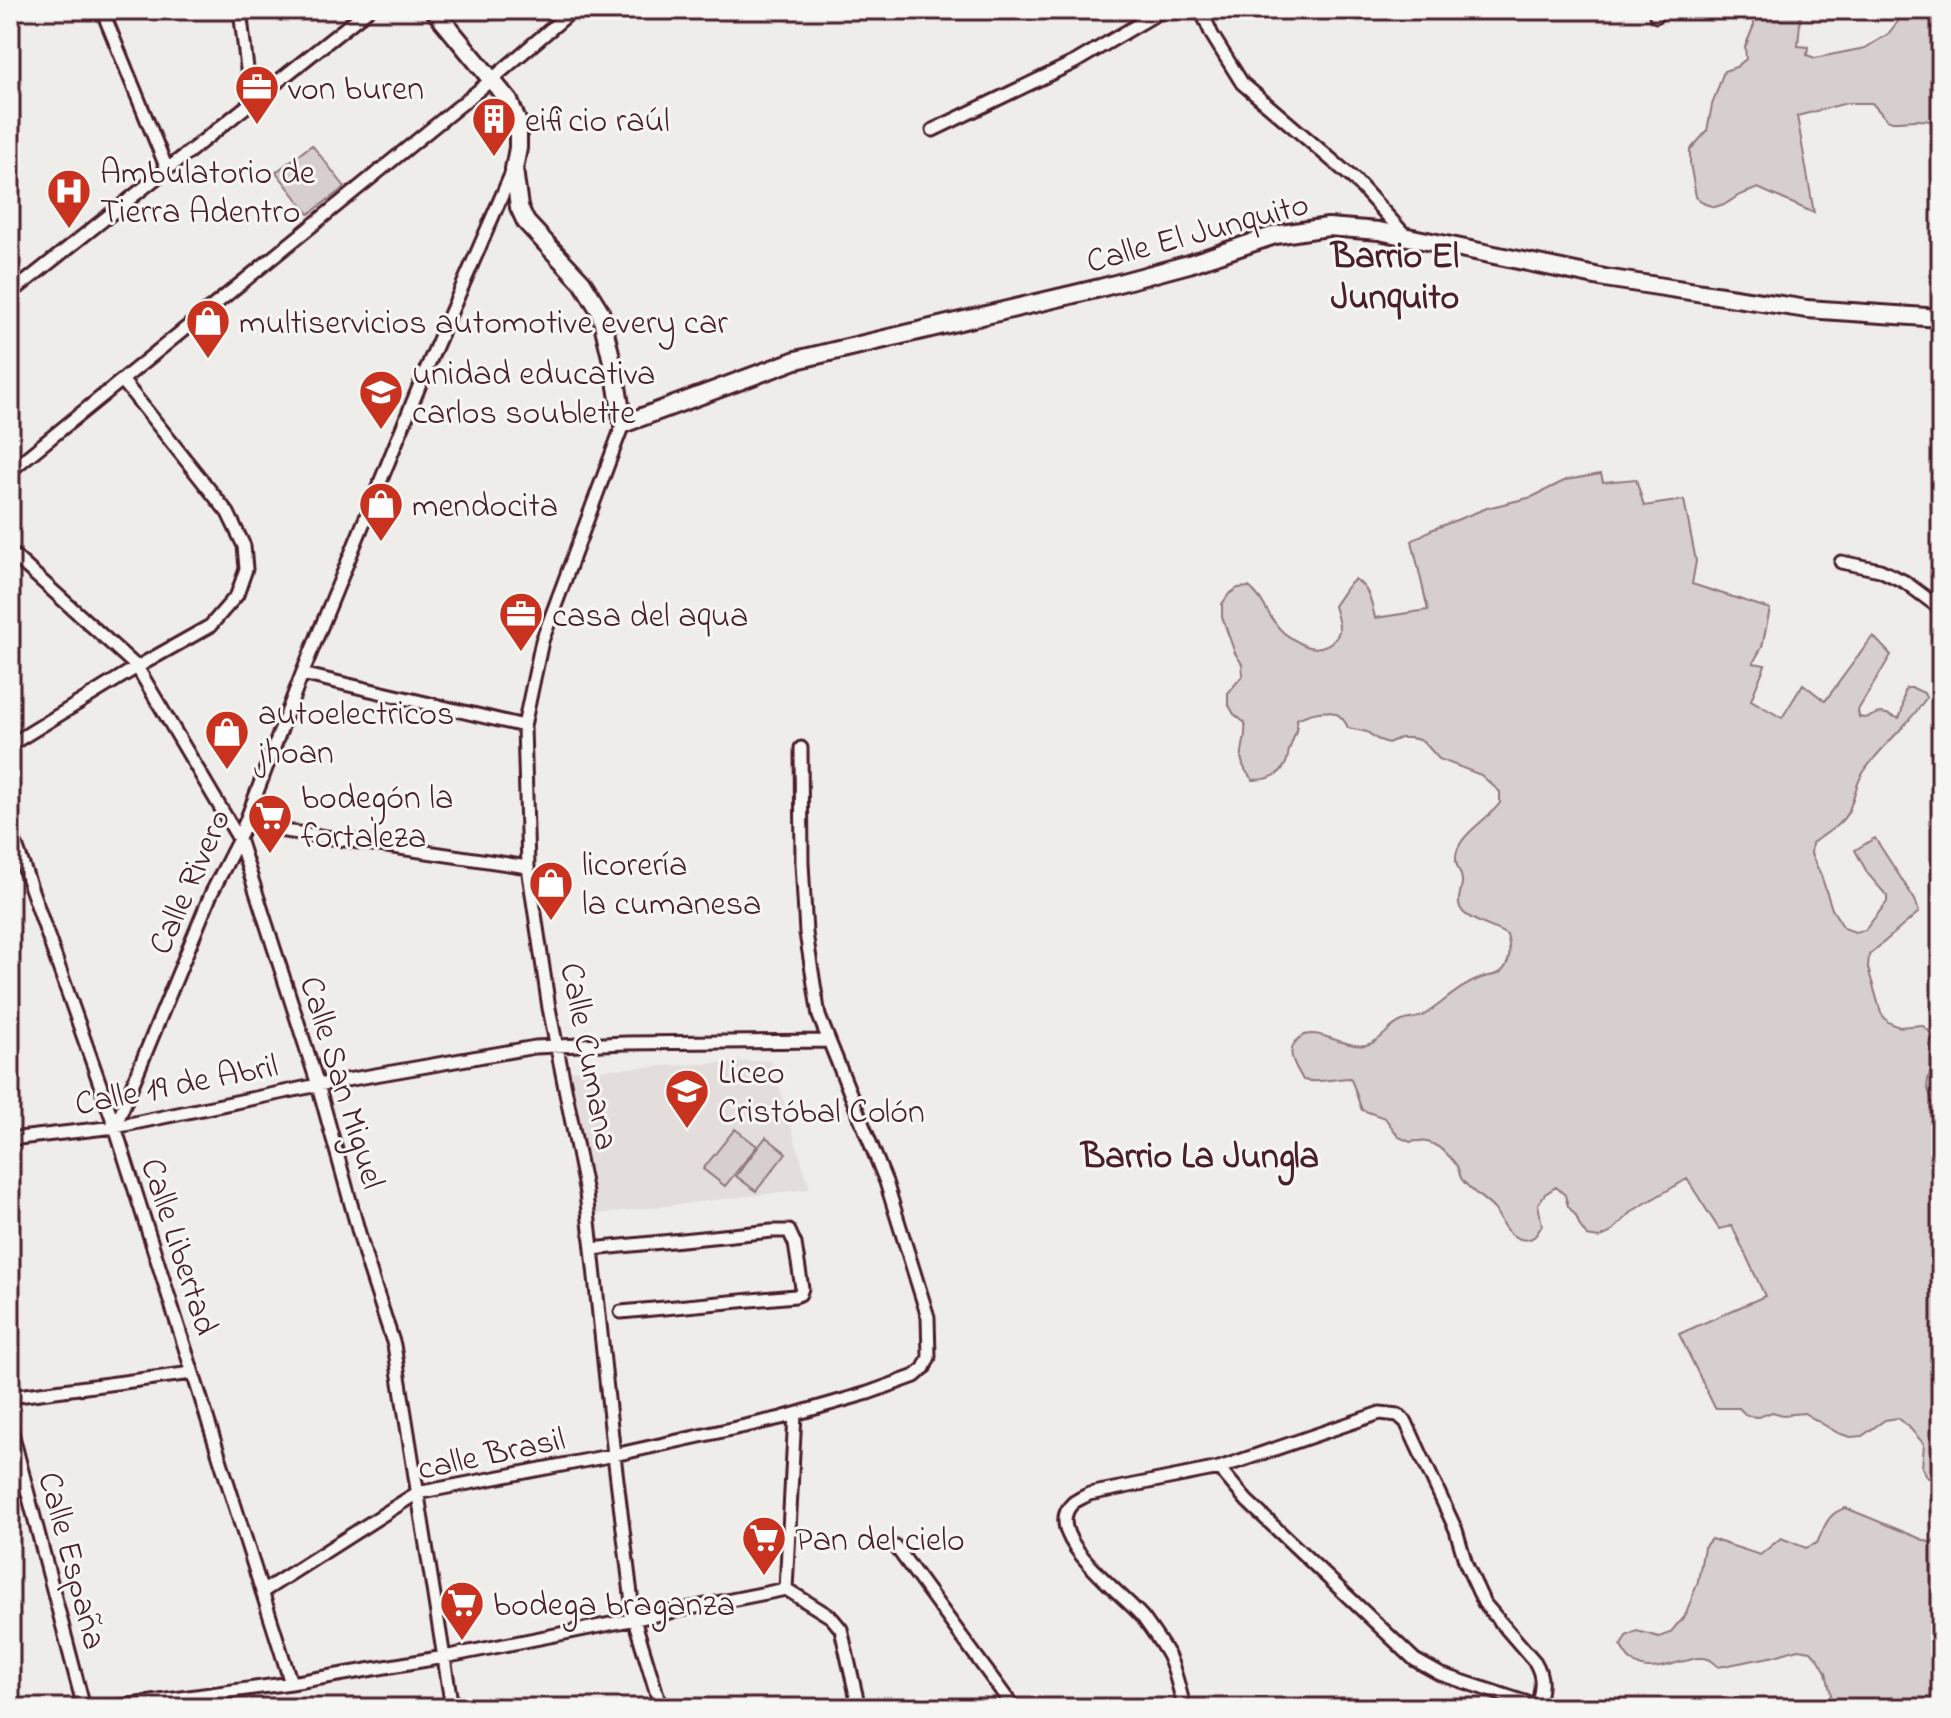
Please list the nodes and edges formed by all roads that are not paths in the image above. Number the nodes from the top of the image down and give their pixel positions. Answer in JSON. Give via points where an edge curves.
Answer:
{"nodes":[{"id":1,"x":102,"y":10,"type":"edge"},
{"id":2,"x":240,"y":10,"type":"edge"},
{"id":3,"x":368,"y":10,"type":"edge"},
{"id":4,"x":434,"y":10,"type":"edge"},
{"id":5,"x":573,"y":10,"type":"edge"},
{"id":6,"x":690,"y":10,"type":"edge"},
{"id":7,"x":700,"y":10,"type":"edge"},
{"id":8,"x":1163,"y":10,"type":"edge"},
{"id":9,"x":1201,"y":10,"type":"edge"},
{"id":10,"x":490,"y":81,"type":"junction"},
{"id":11,"x":251,"y":102,"type":"junction"},
{"id":12,"x":933,"y":130,"type":"dead end"},
{"id":13,"x":167,"y":169,"type":"junction"},
{"id":14,"x":514,"y":169,"type":"junction"},
{"id":15,"x":1406,"y":237,"type":"junction"},
{"id":16,"x":10,"y":294,"type":"edge"},
{"id":17,"x":1941,"y":318,"type":"edge"},
{"id":18,"x":122,"y":380,"type":"junction"},
{"id":19,"x":623,"y":424,"type":"junction"},
{"id":20,"x":10,"y":471,"type":"edge"},
{"id":21,"x":10,"y":552,"type":"edge"},
{"id":22,"x":1841,"y":562,"type":"dead end"},
{"id":23,"x":1941,"y":609,"type":"edge"},
{"id":24,"x":137,"y":667,"type":"junction"},
{"id":25,"x":302,"y":674,"type":"junction"},
{"id":26,"x":524,"y":726,"type":"junction"},
{"id":27,"x":10,"y":745,"type":"edge"},
{"id":28,"x":801,"y":748,"type":"dead end"},
{"id":29,"x":244,"y":825,"type":"junction"},
{"id":30,"x":10,"y":828,"type":"edge"},
{"id":31,"x":239,"y":839,"type":"junction"},
{"id":32,"x":528,"y":867,"type":"junction"},
{"id":33,"x":828,"y":1041,"type":"junction"},
{"id":34,"x":557,"y":1047,"type":"junction"},
{"id":35,"x":318,"y":1085,"type":"junction"},
{"id":36,"x":115,"y":1127,"type":"junction"},
{"id":37,"x":10,"y":1139,"type":"edge"},
{"id":38,"x":592,"y":1249,"type":"junction"},
{"id":39,"x":621,"y":1312,"type":"dead end"},
{"id":40,"x":192,"y":1373,"type":"junction"},
{"id":41,"x":10,"y":1397,"type":"edge"},
{"id":42,"x":795,"y":1414,"type":"junction"},
{"id":43,"x":10,"y":1425,"type":"edge"},
{"id":44,"x":614,"y":1455,"type":"junction"},
{"id":45,"x":1219,"y":1468,"type":"junction"},
{"id":46,"x":417,"y":1493,"type":"junction"},
{"id":47,"x":896,"y":1547,"type":"dead end"},
{"id":48,"x":786,"y":1589,"type":"junction"},
{"id":49,"x":262,"y":1592,"type":"junction"},
{"id":50,"x":634,"y":1619,"type":"junction"},
{"id":51,"x":444,"y":1657,"type":"junction"},
{"id":52,"x":291,"y":1683,"type":"junction"},
{"id":53,"x":1540,"y":1707,"type":"edge"},
{"id":54,"x":84,"y":1708,"type":"edge"},
{"id":55,"x":108,"y":1708,"type":"edge"},
{"id":56,"x":452,"y":1708,"type":"edge"},
{"id":57,"x":661,"y":1708,"type":"edge"},
{"id":58,"x":859,"y":1708,"type":"edge"},
{"id":59,"x":1014,"y":1708,"type":"edge"},
{"id":60,"x":1185,"y":1708,"type":"edge"}],
"edges":[{"from":1,"to":13,"type":"street"},
{"from":2,"to":11,"type":"street"},
{"from":3,"to":11,"type":"street"},
{"from":4,"to":10,"type":"street","name":"Calle Cumana"},
{"from":5,"to":10,"type":"street"},
{"from":6,"to":7,"type":"street"},
{"from":8,"to":12,"type":"street","via":[[1075,62]]},
{"from":9,"to":15,"type":"street","via":[[1242,83],[1355,180]]},
{"from":10,"to":14,"type":"street","name":"Calle Cumana","via":[[509,101],[518,123]]},
{"from":10,"to":18,"type":"street"},
{"from":11,"to":13,"type":"street"},
{"from":13,"to":16,"type":"street"},
{"from":14,"to":19,"type":"street","name":"Calle Cumana","via":[[526,222],[582,282],[600,311]]},
{"from":14,"to":25,"type":"street","name":"Calle Rivero"},
{"from":15,"to":17,"type":"street","name":"Calle El Junquito","via":[[1605,278],[1807,309]]},
{"from":15,"to":19,"type":"street","name":"Calle El Junquito","via":[[1328,227],[1275,235],[1100,288],[796,360]]},
{"from":18,"to":20,"type":"street"},
{"from":18,"to":24,"type":"street","via":[[228,513],[244,546],[246,569],[237,595],[210,626]]},
{"from":19,"to":26,"type":"street","name":"Calle Cumana","via":[[542,641]]},
{"from":21,"to":24,"type":"street","name":"Calle San Miguel"},
{"from":22,"to":23,"type":"street","via":[[1880,570]]},
{"from":24,"to":27,"type":"street"},
{"from":24,"to":31,"type":"street","name":"Calle San Miguel"},
{"from":25,"to":26,"type":"street"},
{"from":25,"to":29,"type":"street","name":"Calle Rivero"},
{"from":26,"to":32,"type":"street","name":"Calle Cumana"},
{"from":28,"to":33,"type":"street","name":"calle Brasil","via":[[806,933]]},
{"from":29,"to":31,"type":"street","name":"Calle Rivero"},
{"from":29,"to":32,"type":"street"},
{"from":30,"to":36,"type":"street","name":"Calle Libertad"},
{"from":31,"to":35,"type":"street","name":"Calle San Miguel"},
{"from":31,"to":36,"type":"street","name":"Calle Rivero"},
{"from":32,"to":34,"type":"street","name":"Calle Cumana"},
{"from":33,"to":34,"type":"street","name":"Calle 19 de Abril"},
{"from":33,"to":42,"type":"street","name":"calle Brasil","via":[[886,1182],[928,1317],[929,1357],[915,1376]]},
{"from":34,"to":35,"type":"street","name":"Calle 19 de Abril"},
{"from":34,"to":38,"type":"street","name":"Calle Cumana"},
{"from":35,"to":36,"type":"street","name":"Calle 19 de Abril"},
{"from":35,"to":46,"type":"street","name":"Calle San Miguel","via":[[394,1345]]},
{"from":36,"to":37,"type":"street","name":"Calle 19 de Abril"},
{"from":36,"to":40,"type":"street","name":"Calle Libertad"},
{"from":38,"to":39,"type":"street","via":[[772,1231],[789,1231],[794,1239],[800,1294]]},
{"from":38,"to":44,"type":"street","name":"Calle Cumana"},
{"from":40,"to":41,"type":"street"},
{"from":40,"to":49,"type":"street","name":"Calle Libertad"},
{"from":42,"to":44,"type":"street","name":"calle Brasil"},
{"from":42,"to":48,"type":"street"},
{"from":43,"to":54,"type":"street","name":"Calle España"},
{"from":44,"to":46,"type":"street","name":"calle Brasil"},
{"from":44,"to":50,"type":"street","name":"Calle Cumana"},
{"from":45,"to":53,"type":"street","via":[[1415,1660],[1440,1674]]},
{"from":45,"to":53,"type":"street","via":[[1380,1413],[1398,1415],[1456,1530],[1484,1603],[1539,1669]]},
{"from":45,"to":60,"type":"street","via":[[1089,1494],[1067,1510],[1065,1522],[1078,1553],[1143,1617],[1168,1656]]},
{"from":46,"to":49,"type":"street","name":"calle Brasil"},
{"from":46,"to":51,"type":"street","name":"Calle San Miguel"},
{"from":47,"to":59,"type":"street"},
{"from":48,"to":50,"type":"street"},
{"from":48,"to":58,"type":"street","via":[[841,1629]]},
{"from":49,"to":52,"type":"street","name":"Calle Libertad"},
{"from":50,"to":51,"type":"street"},
{"from":50,"to":57,"type":"street","name":"Calle Cumana"},
{"from":51,"to":52,"type":"street"},
{"from":51,"to":56,"type":"street","name":"Calle San Miguel"},
{"from":52,"to":55,"type":"street"}]}
